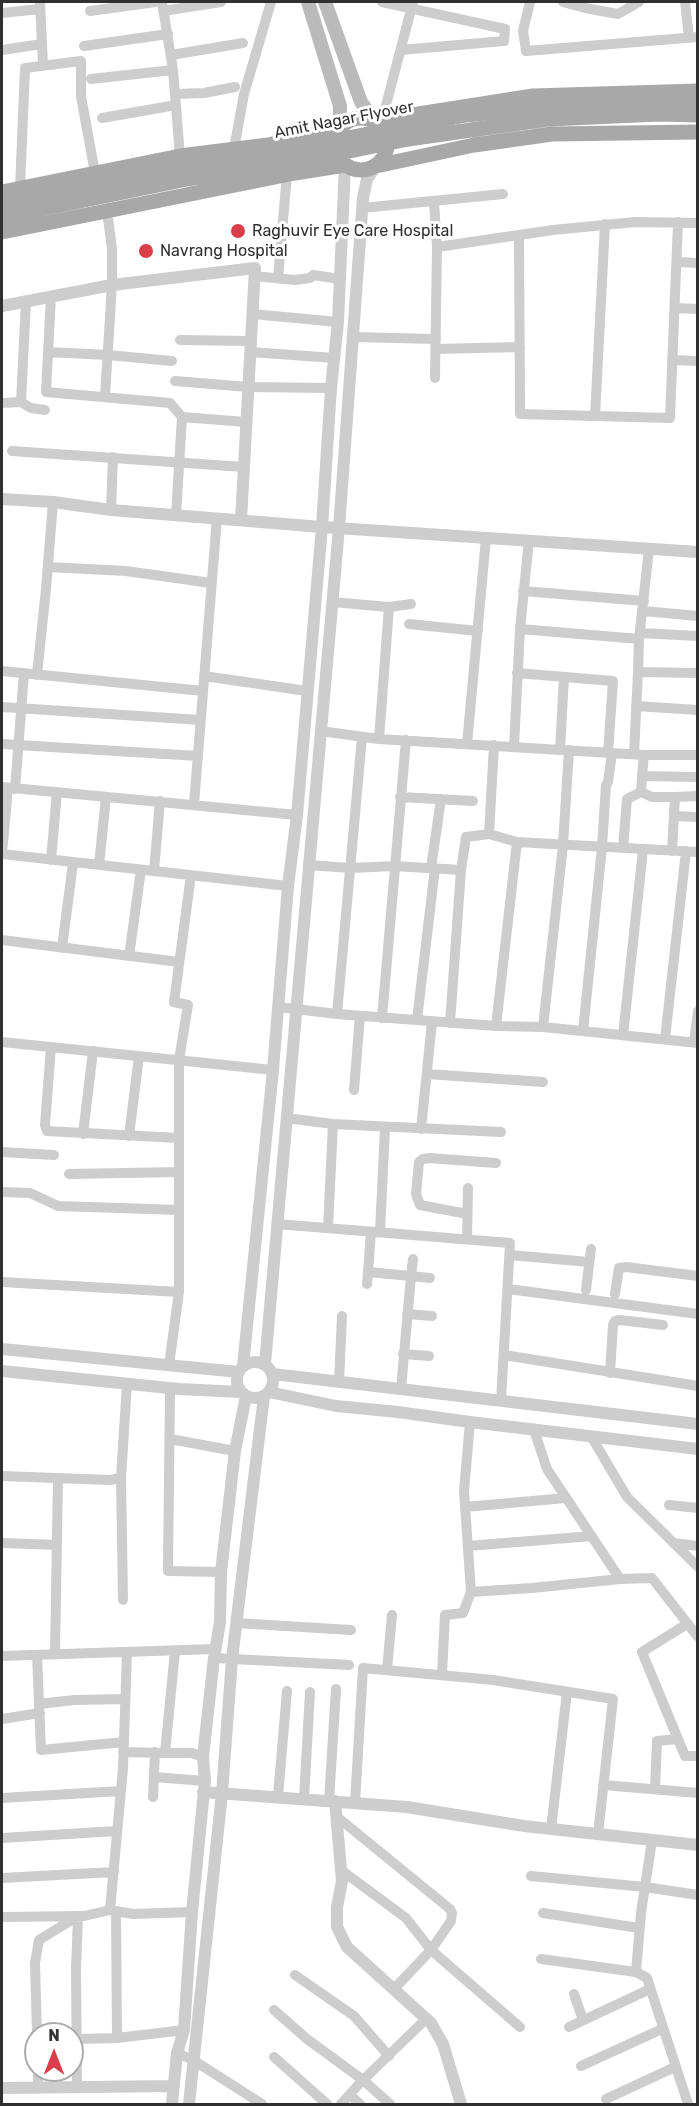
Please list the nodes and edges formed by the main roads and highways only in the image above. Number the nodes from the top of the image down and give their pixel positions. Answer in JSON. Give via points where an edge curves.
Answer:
{"nodes":[{"id":1,"x":308,"y":2,"type":"edge"},
{"id":2,"x":325,"y":2,"type":"edge"},
{"id":3,"x":698,"y":91,"type":"edge"},
{"id":4,"x":698,"y":104,"type":"edge"},
{"id":5,"x":698,"y":115,"type":"edge"},
{"id":6,"x":374,"y":121,"type":"junction"},
{"id":7,"x":340,"y":129,"type":"junction"},
{"id":8,"x":698,"y":132,"type":"edge"},
{"id":9,"x":345,"y":165,"type":"junction"},
{"id":10,"x":376,"y":166,"type":"junction"},
{"id":11,"x":2,"y":192,"type":"edge"},
{"id":12,"x":2,"y":205,"type":"edge"},
{"id":13,"x":2,"y":217,"type":"edge"},
{"id":14,"x":2,"y":232,"type":"edge"}],
"edges":[{"from":1,"to":7,"type":"main road","via":[[340,106]]},
{"from":2,"to":6,"type":"main road","via":[[361,102]]},
{"from":3,"to":6,"type":"main road","via":[[532,96]]},
{"from":4,"to":12,"type":"main road","name":"Amit Nagar Flyover","bridge":true,"via":[[549,107],[466,115]]},
{"from":5,"to":13,"type":"main road","name":"Amit Nagar Flyover","bridge":true,"via":[[537,120],[188,179]]},
{"from":6,"to":7,"type":"main road","via":[[359,118]]},
{"from":6,"to":10,"type":"main road","via":[[387,139],[385,154]]},
{"from":7,"to":9,"type":"main road","via":[[336,152]]},
{"from":7,"to":11,"type":"main road"},
{"from":8,"to":10,"type":"main road","via":[[552,134],[474,145]]},
{"from":9,"to":10,"type":"main road","via":[[360,170]]},
{"from":9,"to":14,"type":"main road"}]}
